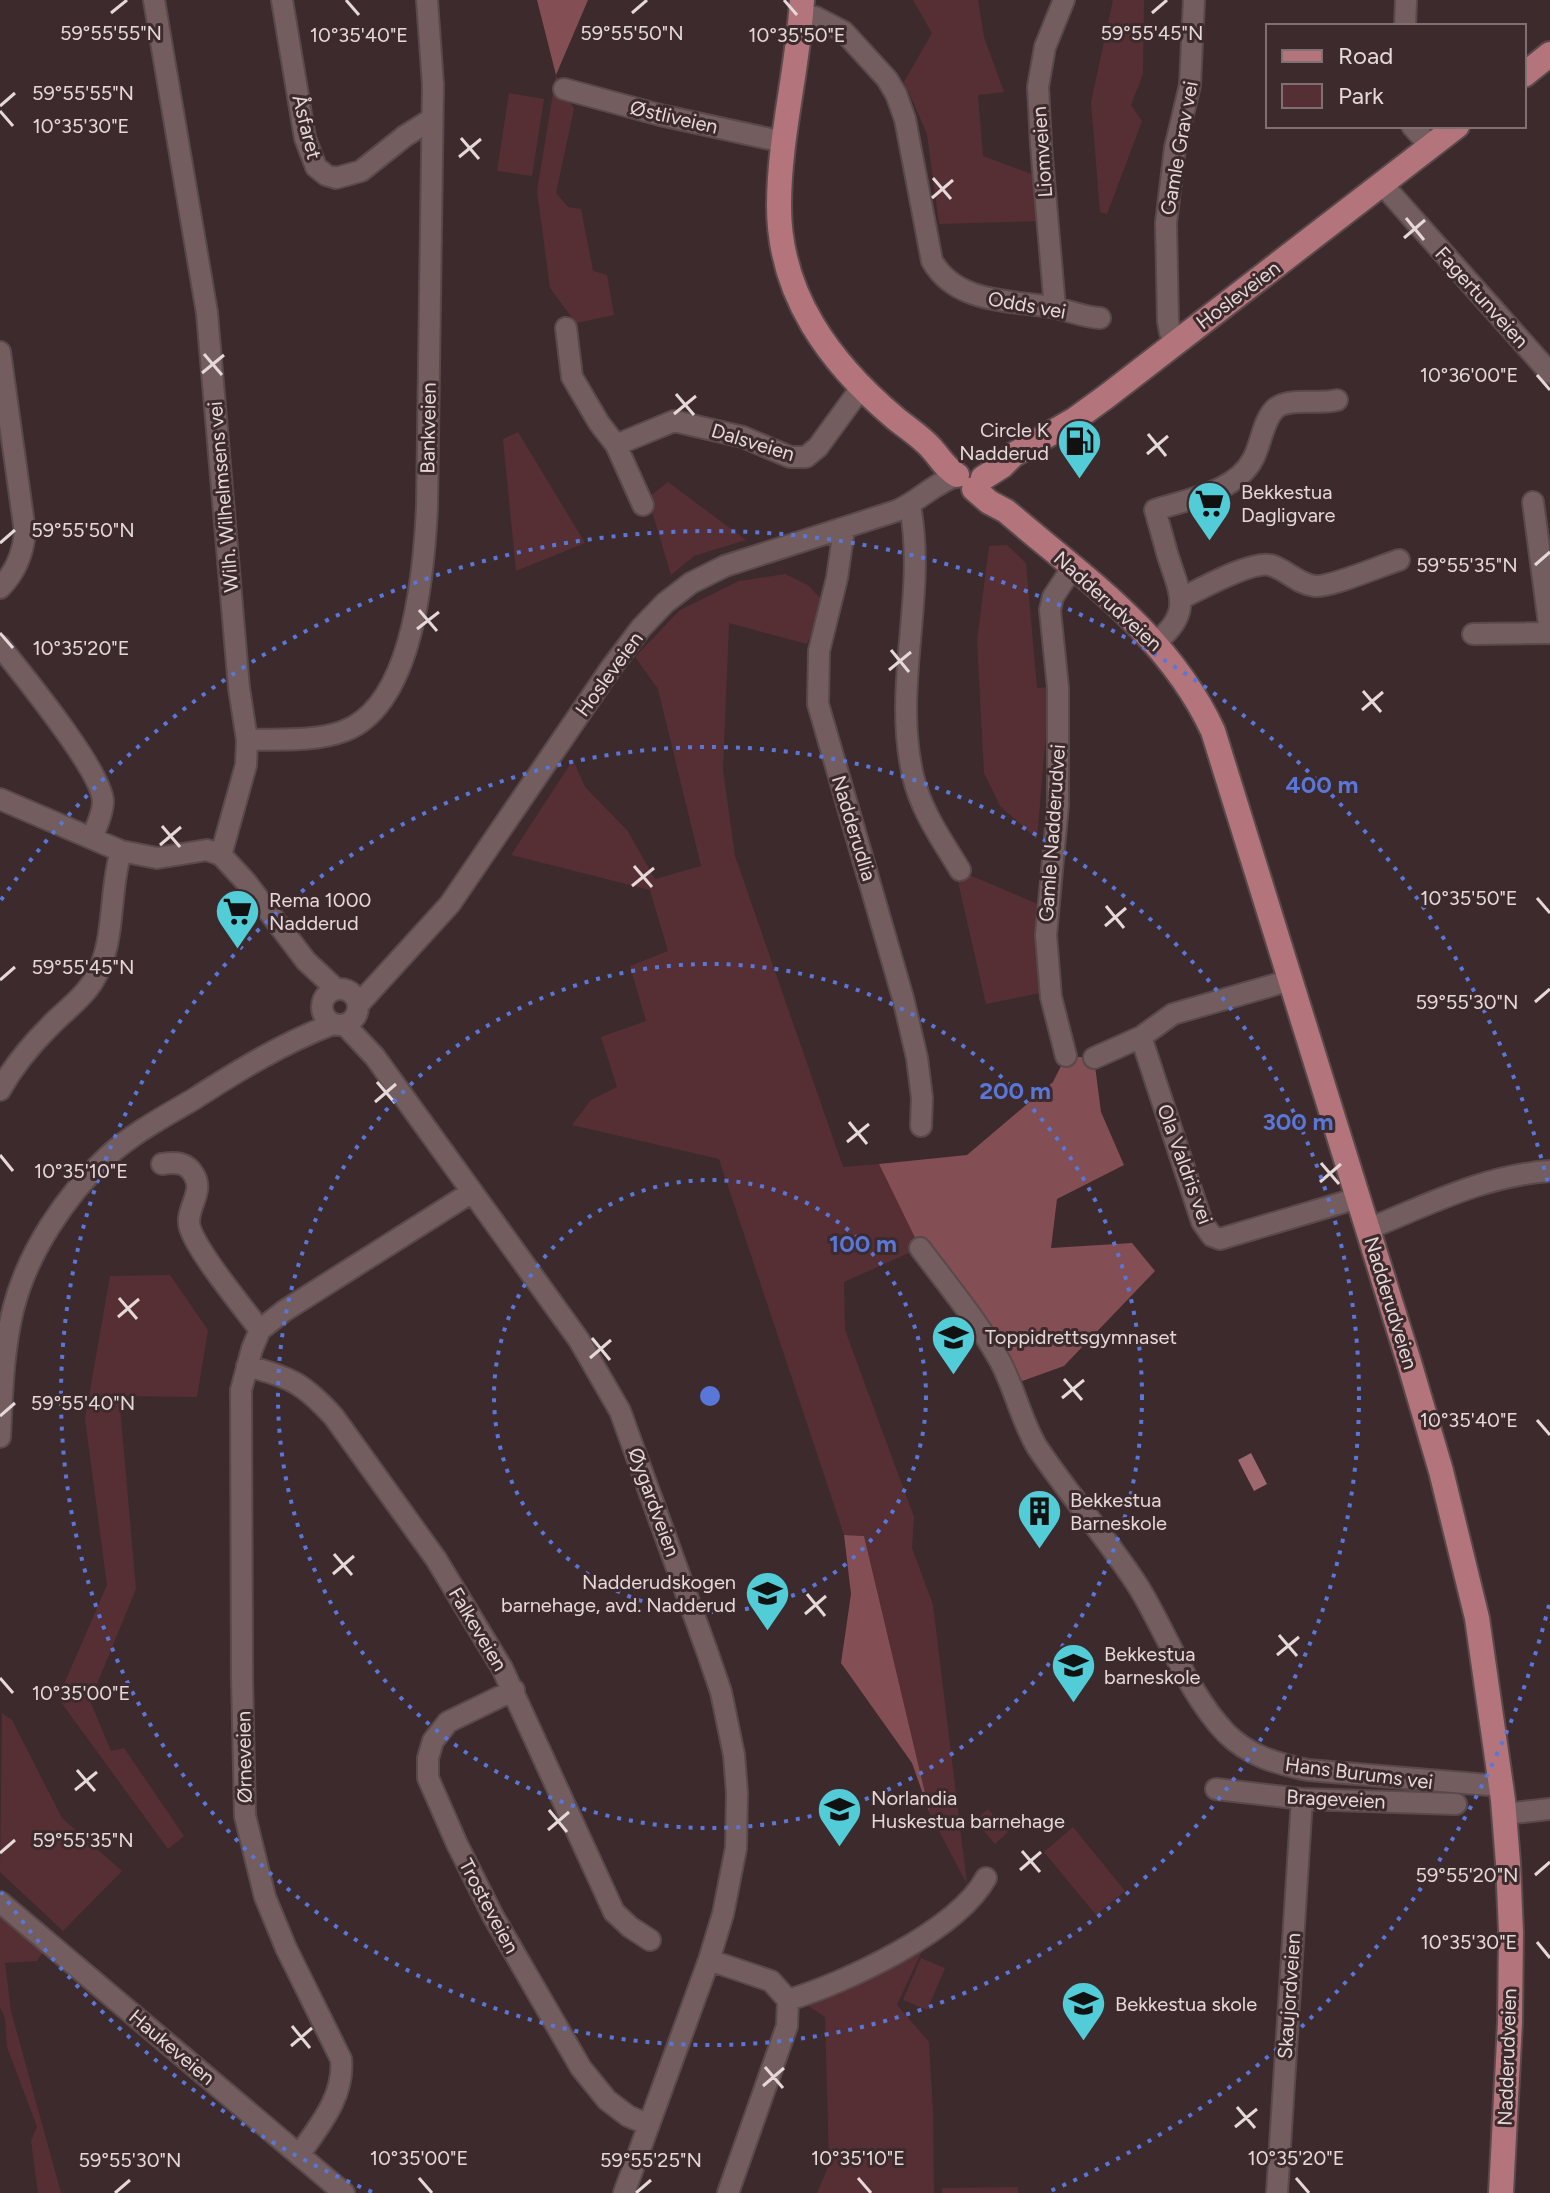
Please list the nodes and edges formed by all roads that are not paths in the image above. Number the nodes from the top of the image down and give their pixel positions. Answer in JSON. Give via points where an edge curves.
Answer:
{"nodes":[{"id":1,"x":154,"y":0,"type":"edge"},
{"id":2,"x":282,"y":0,"type":"edge"},
{"id":3,"x":427,"y":0,"type":"edge"},
{"id":4,"x":1064,"y":0,"type":"edge"},
{"id":5,"x":1194,"y":0,"type":"edge"},
{"id":6,"x":1406,"y":0,"type":"edge"},
{"id":7,"x":801,"y":8,"type":"edge"},
{"id":8,"x":1405,"y":24,"type":"edge"},
{"id":9,"x":1550,"y":54,"type":"edge"},
{"id":10,"x":1526,"y":73,"type":"edge"},
{"id":11,"x":564,"y":89,"type":"dead end"},
{"id":12,"x":432,"y":119,"type":"junction"},
{"id":13,"x":1414,"y":128,"type":"edge"},
{"id":14,"x":1454,"y":128,"type":"edge"},
{"id":15,"x":784,"y":142,"type":"junction"},
{"id":16,"x":1430,"y":146,"type":"junction"},
{"id":17,"x":1383,"y":185,"type":"junction"},
{"id":18,"x":1055,"y":308,"type":"junction"},
{"id":19,"x":1100,"y":318,"type":"dead end"},
{"id":20,"x":566,"y":328,"type":"dead end"},
{"id":21,"x":1177,"y":342,"type":"junction"},
{"id":22,"x":0,"y":352,"type":"edge"},
{"id":23,"x":1550,"y":373,"type":"edge"},
{"id":24,"x":861,"y":388,"type":"junction"},
{"id":25,"x":1337,"y":400,"type":"dead end"},
{"id":26,"x":616,"y":445,"type":"junction"},
{"id":27,"x":981,"y":479,"type":"junction"},
{"id":28,"x":1533,"y":502,"type":"dead end"},
{"id":29,"x":914,"y":504,"type":"junction"},
{"id":30,"x":643,"y":505,"type":"dead end"},
{"id":31,"x":844,"y":529,"type":"junction"},
{"id":32,"x":1399,"y":560,"type":"dead end"},
{"id":33,"x":1072,"y":568,"type":"junction"},
{"id":34,"x":0,"y":588,"type":"edge"},
{"id":35,"x":1182,"y":598,"type":"junction"},
{"id":36,"x":1550,"y":632,"type":"edge"},
{"id":37,"x":1473,"y":634,"type":"dead end"},
{"id":38,"x":1156,"y":642,"type":"junction"},
{"id":39,"x":0,"y":646,"type":"edge"},
{"id":40,"x":247,"y":740,"type":"junction"},
{"id":41,"x":0,"y":799,"type":"edge"},
{"id":42,"x":92,"y":838,"type":"junction"},
{"id":43,"x":121,"y":851,"type":"junction"},
{"id":44,"x":214,"y":852,"type":"junction"},
{"id":45,"x":960,"y":870,"type":"dead end"},
{"id":46,"x":1291,"y":980,"type":"junction"},
{"id":47,"x":340,"y":1007,"type":"junction"},
{"id":48,"x":1141,"y":1037,"type":"junction"},
{"id":49,"x":1066,"y":1056,"type":"dead end"},
{"id":50,"x":1094,"y":1058,"type":"dead end"},
{"id":51,"x":0,"y":1090,"type":"edge"},
{"id":52,"x":921,"y":1126,"type":"dead end"},
{"id":53,"x":162,"y":1164,"type":"dead end"},
{"id":54,"x":1550,"y":1171,"type":"edge"},
{"id":55,"x":472,"y":1192,"type":"junction"},
{"id":56,"x":1358,"y":1198,"type":"junction"},
{"id":57,"x":1368,"y":1229,"type":"junction"},
{"id":58,"x":920,"y":1248,"type":"dead end"},
{"id":59,"x":260,"y":1330,"type":"junction"},
{"id":60,"x":247,"y":1366,"type":"junction"},
{"id":61,"x":0,"y":1437,"type":"edge"},
{"id":62,"x":514,"y":1690,"type":"junction"},
{"id":63,"x":1501,"y":1786,"type":"junction"},
{"id":64,"x":1216,"y":1789,"type":"dead end"},
{"id":65,"x":1302,"y":1799,"type":"junction"},
{"id":66,"x":1456,"y":1804,"type":"dead end"},
{"id":67,"x":1550,"y":1809,"type":"edge"},
{"id":68,"x":1504,"y":1814,"type":"junction"},
{"id":69,"x":986,"y":1878,"type":"dead end"},
{"id":70,"x":0,"y":1902,"type":"edge"},
{"id":71,"x":650,"y":1940,"type":"dead end"},
{"id":72,"x":709,"y":1960,"type":"junction"},
{"id":73,"x":788,"y":2000,"type":"junction"},
{"id":74,"x":649,"y":2125,"type":"junction"},
{"id":75,"x":299,"y":2155,"type":"junction"},
{"id":76,"x":344,"y":2193,"type":"edge"},
{"id":77,"x":624,"y":2193,"type":"edge"},
{"id":78,"x":728,"y":2193,"type":"edge"},
{"id":79,"x":1277,"y":2193,"type":"edge"},
{"id":80,"x":1501,"y":2193,"type":"edge"}],
"edges":[{"from":1,"to":40,"type":"street","name":"Wilh. Wilhelmsens vei","via":[[207,313]]},
{"from":2,"to":12,"type":"street","name":"Åsfaret","via":[[305,138],[316,167],[326,175],[336,178],[361,171]]},
{"from":3,"to":12,"type":"street","name":"Bankveien"},
{"from":4,"to":18,"type":"street","name":"Liomveien","via":[[1045,47],[1038,87]]},
{"from":5,"to":21,"type":"street","name":"Gamle Grav vei","via":[[1190,85],[1166,223],[1168,321]]},
{"from":6,"to":8,"type":"street"},
{"from":7,"to":15,"type":"main road","name":"Nadderudveien"},
{"from":7,"to":18,"type":"street","name":"Odds vei","via":[[844,32],[896,94],[932,261],[939,273],[971,295]]},
{"from":9,"to":10,"type":"main road"},
{"from":11,"to":15,"type":"street","name":"Østliveien"},
{"from":12,"to":40,"type":"street","name":"Bankveien","via":[[425,548],[399,671],[375,711],[346,731]]},
{"from":13,"to":16,"type":"street"},
{"from":14,"to":16,"type":"main road","name":"Hosleveien"},
{"from":15,"to":24,"type":"main road","name":"Nadderudveien","via":[[779,206],[787,268],[810,325]]},
{"from":16,"to":17,"type":"main road","name":"Hosleveien"},
{"from":17,"to":21,"type":"main road","name":"Hosleveien"},
{"from":17,"to":23,"type":"street","name":"Fagertunveien"},
{"from":18,"to":19,"type":"street","name":"Odds vei"},
{"from":20,"to":26,"type":"street","via":[[572,377]]},
{"from":21,"to":27,"type":"main road","name":"Hosleveien","via":[[1074,420]]},
{"from":22,"to":34,"type":"street","via":[[25,532],[24,550]]},
{"from":24,"to":26,"type":"street","name":"Dalsveien","via":[[806,457],[790,457],[743,437],[674,421]]},
{"from":24,"to":27,"type":"main road","name":"Nadderudveien","via":[[934,451]]},
{"from":25,"to":35,"type":"street","via":[[1278,407],[1239,478],[1155,510]]},
{"from":26,"to":30,"type":"street"},
{"from":27,"to":29,"type":"street","name":"Hosleveien","via":[[930,490]]},
{"from":27,"to":33,"type":"main road","name":"Nadderudveien"},
{"from":28,"to":36,"type":"street"},
{"from":29,"to":31,"type":"street","name":"Hosleveien"},
{"from":29,"to":45,"type":"street","via":[[915,586],[905,688],[909,754],[922,806]]},
{"from":31,"to":47,"type":"street","name":"Hosleveien","via":[[725,566],[665,603],[611,668],[430,928],[394,967]]},
{"from":31,"to":52,"type":"street","name":"Nadderudlia","via":[[819,651],[818,704],[903,998],[917,1058]]},
{"from":32,"to":35,"type":"street","via":[[1318,586],[1262,565]]},
{"from":33,"to":38,"type":"main road","name":"Nadderudveien"},
{"from":33,"to":49,"type":"street","name":"Gamle Nadderudvei","via":[[1050,610],[1058,688],[1058,805],[1046,935],[1051,997]]},
{"from":35,"to":38,"type":"street","via":[[1179,616]]},
{"from":36,"to":37,"type":"street"},
{"from":38,"to":46,"type":"main road","name":"Nadderudveien","via":[[1187,682],[1213,731]]},
{"from":39,"to":42,"type":"street","via":[[93,773],[102,811]]},
{"from":40,"to":44,"type":"street","name":"Wilh. Wilhelmsens vei","via":[[246,765],[234,805],[215,830]]},
{"from":41,"to":42,"type":"street"},
{"from":42,"to":43,"type":"street"},
{"from":43,"to":44,"type":"street","via":[[157,858]]},
{"from":43,"to":51,"type":"street","via":[[111,924],[93,982],[29,1049]]},
{"from":44,"to":47,"type":"street","name":"Øygardveien","via":[[246,882]]},
{"from":46,"to":48,"type":"street","via":[[1173,1014]]},
{"from":46,"to":56,"type":"main road","name":"Nadderudveien"},
{"from":47,"to":55,"type":"street","name":"Øygardveien"},
{"from":47,"to":61,"type":"street","name":"Hosleveien","via":[[149,1126],[109,1156],[58,1214],[13,1308]]},
{"from":48,"to":50,"type":"street"},
{"from":48,"to":56,"type":"street","name":"Ola Valdris vei","via":[[1202,1222],[1212,1236],[1220,1239]]},
{"from":53,"to":59,"type":"street","via":[[189,1167],[197,1179],[189,1226]]},
{"from":54,"to":57,"type":"street","via":[[1487,1182]]},
{"from":55,"to":59,"type":"street"},
{"from":55,"to":72,"type":"street","name":"Øygardveien","via":[[608,1387],[721,1692],[734,1755],[738,1821],[732,1873]]},
{"from":56,"to":57,"type":"main road","name":"Nadderudveien"},
{"from":57,"to":63,"type":"main road","name":"Nadderudveien","via":[[1467,1570]]},
{"from":58,"to":63,"type":"street","name":"Hans Burums vei","via":[[994,1351],[1037,1447],[1130,1574],[1226,1733],[1259,1757],[1308,1770]]},
{"from":59,"to":60,"type":"street","name":"Ørneveien"},
{"from":60,"to":62,"type":"street","name":"Falkeveien","via":[[299,1383],[334,1417],[436,1559]]},
{"from":60,"to":75,"type":"street","name":"Ørneveien","via":[[240,1429],[245,1816],[265,1897],[341,2059],[343,2076],[326,2115]]},
{"from":62,"to":71,"type":"street","name":"Falkeveien","via":[[614,1912]]},
{"from":62,"to":74,"type":"street","name":"Trosteveien","via":[[448,1722],[433,1741],[428,1778],[493,1916],[581,2068],[607,2100]]},
{"from":63,"to":68,"type":"main road","name":"Nadderudveien"},
{"from":64,"to":65,"type":"street","name":"Brageveien"},
{"from":65,"to":66,"type":"street","name":"Brageveien"},
{"from":65,"to":79,"type":"street","name":"Skaujordveien"},
{"from":67,"to":68,"type":"street"},
{"from":68,"to":80,"type":"main road","name":"Nadderudveien","via":[[1511,1932]]},
{"from":69,"to":73,"type":"street","via":[[955,1912],[887,1958]]},
{"from":70,"to":75,"type":"street","name":"Haukeveien"},
{"from":72,"to":73,"type":"street","via":[[771,1981]]},
{"from":72,"to":74,"type":"street","name":"Øygardveien"},
{"from":73,"to":78,"type":"street","via":[[787,2026]]},
{"from":74,"to":77,"type":"street","name":"Øygardveien"},
{"from":75,"to":76,"type":"street","name":"Haukeveien"}]}
